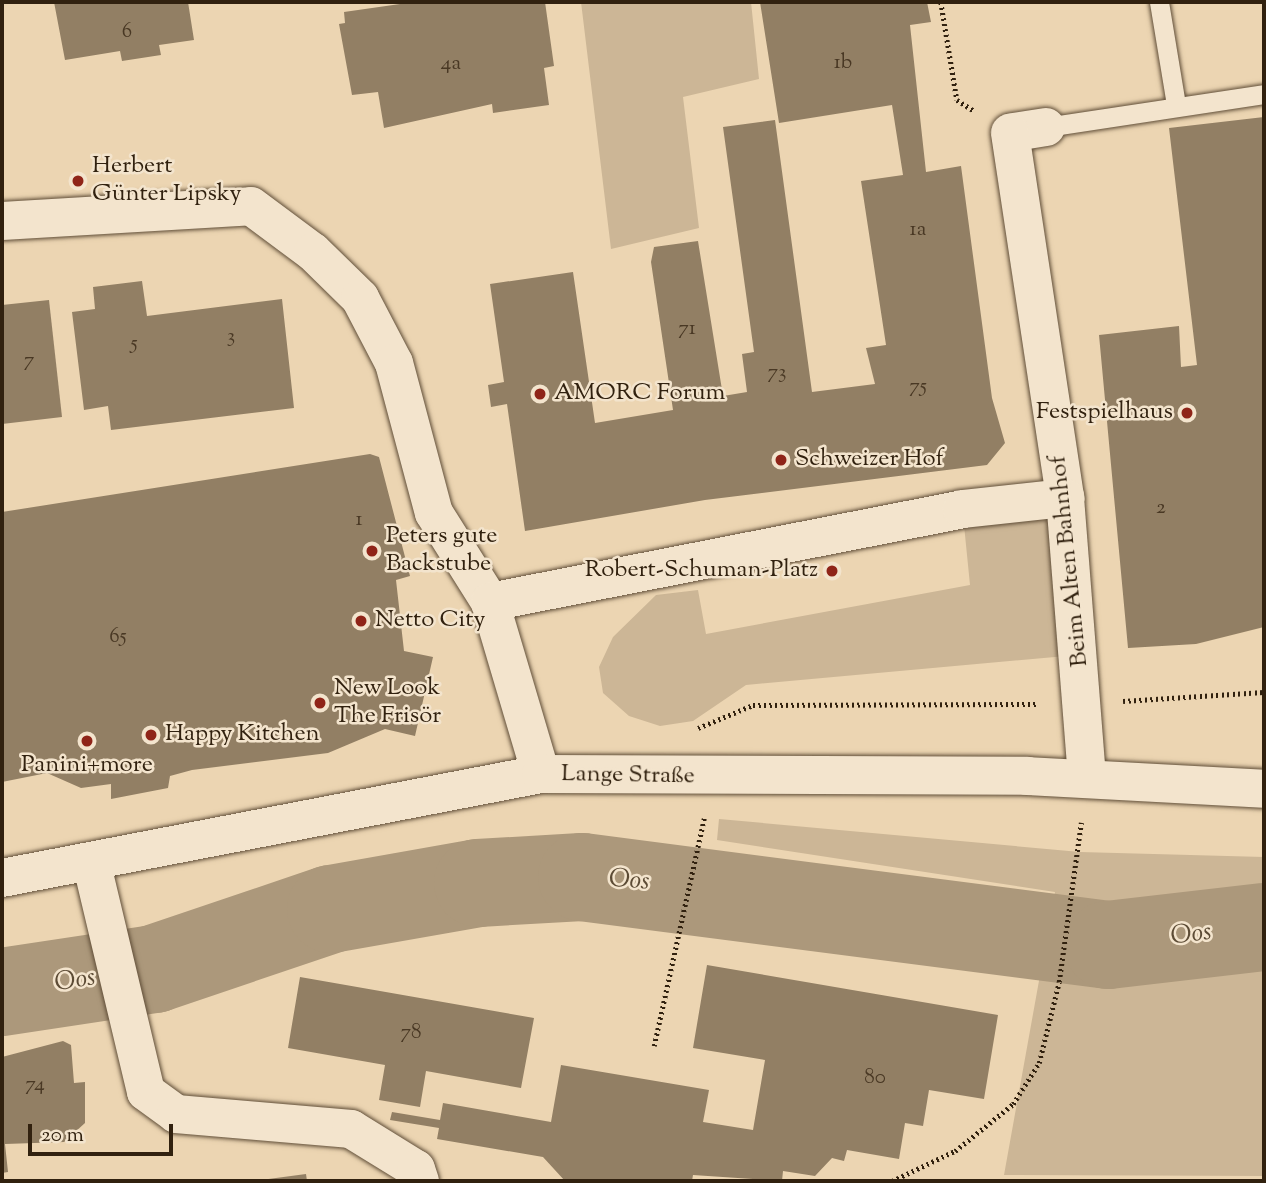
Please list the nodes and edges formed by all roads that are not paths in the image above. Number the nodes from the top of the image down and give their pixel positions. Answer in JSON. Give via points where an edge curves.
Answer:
{"nodes":[{"id":1,"x":1158,"y":2,"type":"edge"},
{"id":2,"x":1264,"y":94,"type":"edge"},
{"id":3,"x":1176,"y":105,"type":"junction"},
{"id":4,"x":1046,"y":127,"type":"joint"},
{"id":5,"x":2,"y":221,"type":"edge"},
{"id":6,"x":1065,"y":499,"type":"junction"},
{"id":7,"x":490,"y":602,"type":"junction"},
{"id":8,"x":541,"y":774,"type":"junction"},
{"id":9,"x":1087,"y":777,"type":"junction"},
{"id":10,"x":1264,"y":789,"type":"edge"},
{"id":11,"x":91,"y":861,"type":"junction"},
{"id":12,"x":2,"y":878,"type":"edge"},
{"id":13,"x":419,"y":1181,"type":"edge"}],
"edges":[{"from":1,"to":3,"type":"lane"},
{"from":2,"to":3,"type":"lane"},
{"from":3,"to":4,"type":"lane"},
{"from":4,"to":6,"type":"street","name":"Beim Alten Bahnhof","via":[[1010,133]]},
{"from":5,"to":7,"type":"street","via":[[251,206],[313,252],[360,298],[394,363],[434,513]]},
{"from":6,"to":7,"type":"street","via":[[962,509]]},
{"from":6,"to":9,"type":"street","name":"Beim Alten Bahnhof","via":[[1086,704]]},
{"from":7,"to":8,"type":"street"},
{"from":8,"to":9,"type":"street","name":"Lange Straße"},
{"from":8,"to":11,"type":"street","name":"Lange Straße"},
{"from":9,"to":10,"type":"street","name":"Lange Straße"},
{"from":11,"to":12,"type":"street","name":"Lange Straße"},
{"from":11,"to":13,"type":"street","via":[[127,1032],[146,1092],[176,1114],[351,1129],[415,1169]]}]}
